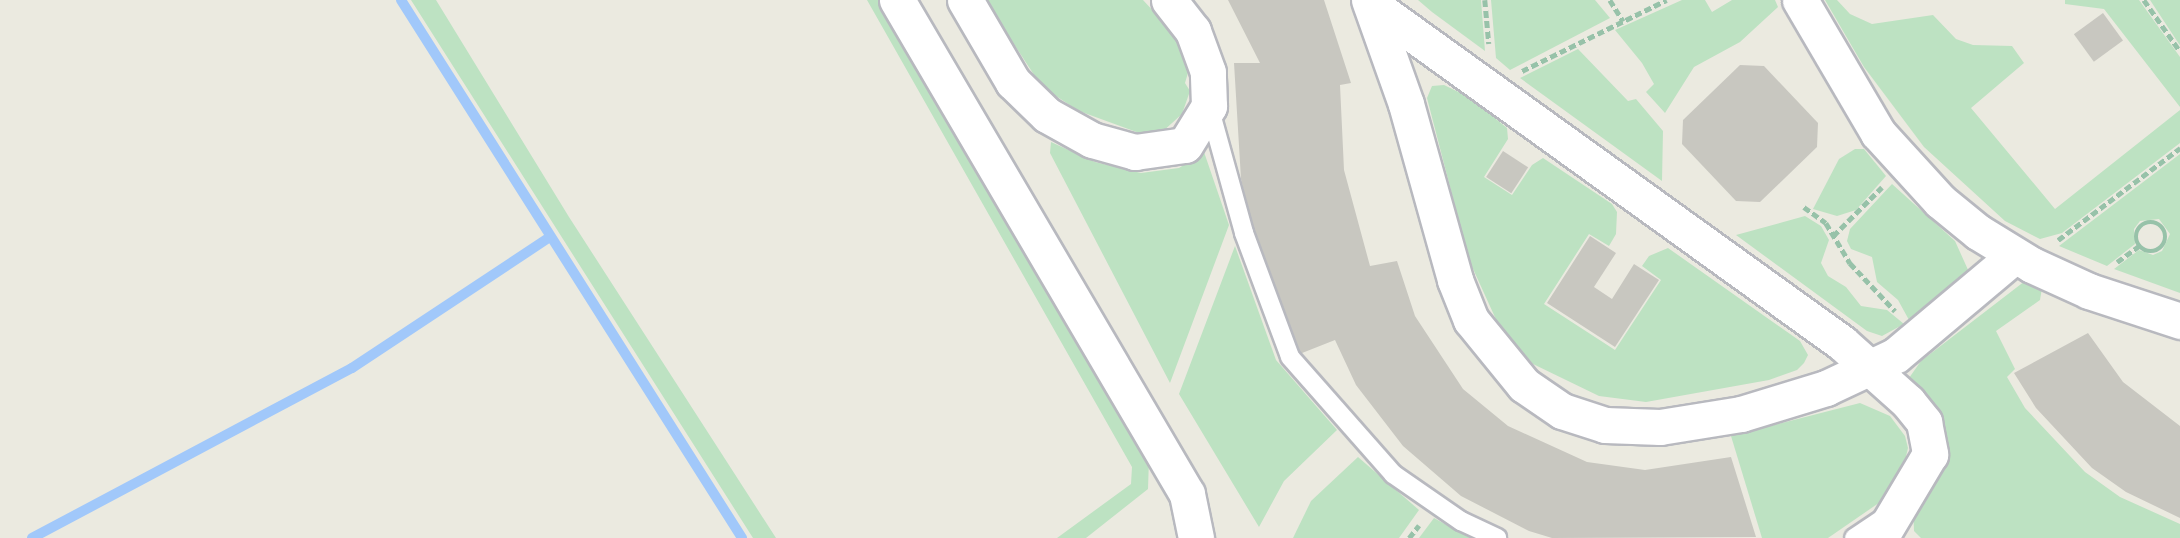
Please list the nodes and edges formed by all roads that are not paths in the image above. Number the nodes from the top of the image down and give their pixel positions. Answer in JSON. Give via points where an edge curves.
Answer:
{"nodes":[{"id":1,"x":897,"y":0,"type":"edge"},
{"id":2,"x":965,"y":0,"type":"edge"},
{"id":3,"x":1169,"y":0,"type":"edge"},
{"id":4,"x":1800,"y":0,"type":"edge"},
{"id":5,"x":1370,"y":2,"type":"edge"},
{"id":6,"x":1209,"y":106,"type":"junction"},
{"id":7,"x":2015,"y":255,"type":"junction"},
{"id":8,"x":2180,"y":321,"type":"edge"},
{"id":9,"x":1872,"y":366,"type":"junction"},
{"id":10,"x":1899,"y":509,"type":"junction"},
{"id":11,"x":1196,"y":538,"type":"edge"},
{"id":12,"x":1497,"y":538,"type":"edge"},
{"id":13,"x":1854,"y":538,"type":"edge"},
{"id":14,"x":1880,"y":538,"type":"edge"}],
"edges":[{"from":1,"to":11,"type":"street","via":[[1187,494]]},
{"from":2,"to":6,"type":"street","via":[[1013,82],[1048,115],[1092,140],[1135,152],[1185,145],[1198,131]]},
{"from":3,"to":6,"type":"street","via":[[1193,31],[1208,72]]},
{"from":4,"to":7,"type":"street","via":[[1851,91],[1903,164],[1940,201]]},
{"from":5,"to":9,"type":"street"},
{"from":5,"to":9,"type":"street","via":[[1471,320],[1524,385],[1562,411],[1605,425],[1660,428],[1741,414],[1826,388]]},
{"from":6,"to":12,"type":"lane","via":[[1244,233],[1290,357],[1393,474],[1461,521]]},
{"from":7,"to":8,"type":"street","via":[[2089,291]]},
{"from":7,"to":9,"type":"street","via":[[1896,355]]},
{"from":9,"to":10,"type":"street","via":[[1924,422],[1930,439],[1924,467]]},
{"from":10,"to":13,"type":"lane"},
{"from":10,"to":14,"type":"street"}]}
